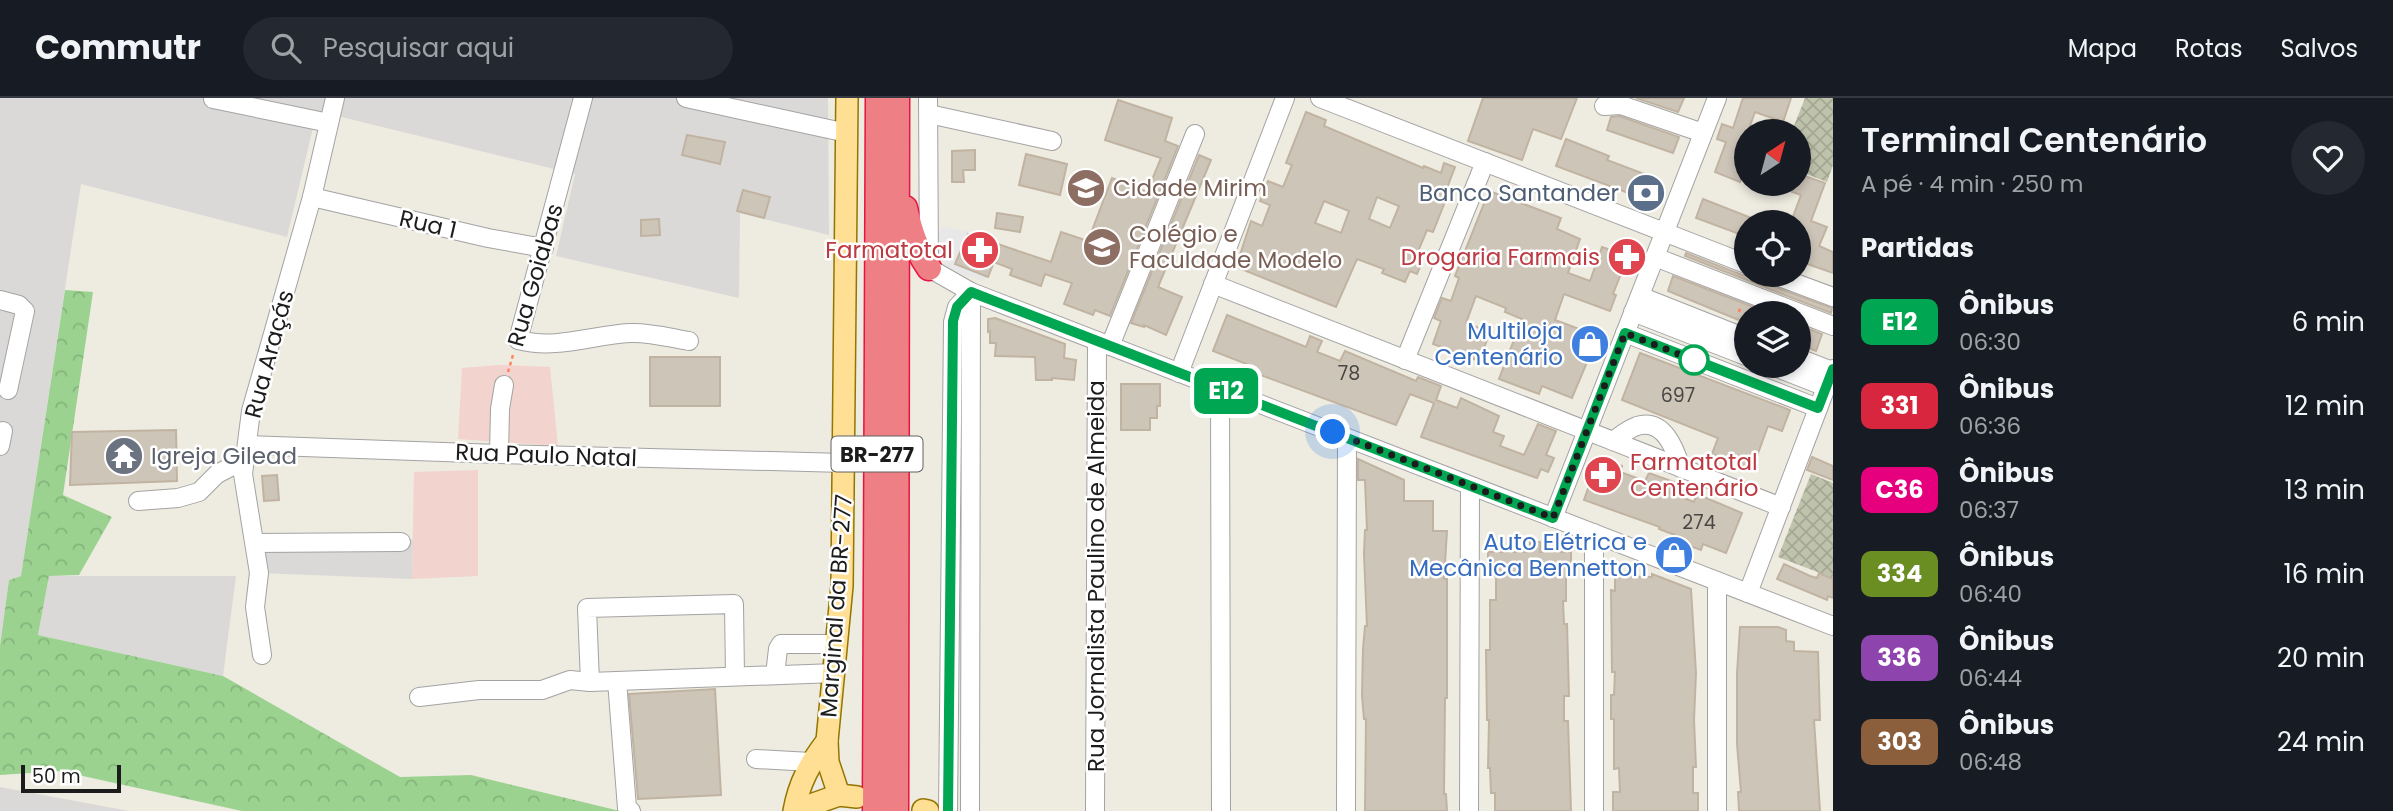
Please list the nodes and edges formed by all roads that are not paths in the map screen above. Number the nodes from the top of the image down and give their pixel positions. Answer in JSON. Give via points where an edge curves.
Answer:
{"nodes":[{"id":1,"x":335,"y":98,"type":"edge"},
{"id":2,"x":583,"y":98,"type":"edge"},
{"id":3,"x":686,"y":98,"type":"edge"},
{"id":4,"x":847,"y":98,"type":"edge"},
{"id":5,"x":878,"y":98,"type":"edge"},
{"id":6,"x":897,"y":98,"type":"edge"},
{"id":7,"x":1285,"y":98,"type":"edge"},
{"id":8,"x":1320,"y":98,"type":"edge"},
{"id":9,"x":1717,"y":98,"type":"edge"},
{"id":10,"x":213,"y":99,"type":"edge"},
{"id":11,"x":929,"y":106,"type":"edge"},
{"id":12,"x":1604,"y":106,"type":"dead end"},
{"id":13,"x":329,"y":123,"type":"junction"},
{"id":14,"x":847,"y":133,"type":"junction"},
{"id":15,"x":1703,"y":133,"type":"junction"},
{"id":16,"x":1195,"y":134,"type":"dead end"},
{"id":17,"x":1052,"y":141,"type":"dead end"},
{"id":18,"x":1485,"y":162,"type":"junction"},
{"id":19,"x":897,"y":172,"type":"junction"},
{"id":20,"x":312,"y":197,"type":"junction"},
{"id":21,"x":1665,"y":232,"type":"junction"},
{"id":22,"x":544,"y":247,"type":"junction"},
{"id":23,"x":1655,"y":257,"type":"junction"},
{"id":24,"x":1734,"y":259,"type":"edge"},
{"id":25,"x":929,"y":268,"type":"junction"},
{"id":26,"x":1213,"y":284,"type":"junction"},
{"id":27,"x":1805,"y":287,"type":"edge"},
{"id":28,"x":971,"y":292,"type":"junction"},
{"id":29,"x":1833,"y":298,"type":"edge"},
{"id":30,"x":0,"y":300,"type":"edge"},
{"id":31,"x":1636,"y":304,"type":"junction"},
{"id":32,"x":1833,"y":326,"type":"edge"},
{"id":33,"x":1625,"y":333,"type":"junction"},
{"id":34,"x":1734,"y":334,"type":"edge"},
{"id":35,"x":690,"y":341,"type":"dead end"},
{"id":36,"x":1103,"y":344,"type":"junction"},
{"id":37,"x":1734,"y":350,"type":"edge"},
{"id":38,"x":1405,"y":360,"type":"junction"},
{"id":39,"x":1811,"y":365,"type":"edge"},
{"id":40,"x":1179,"y":373,"type":"junction"},
{"id":41,"x":1811,"y":373,"type":"edge"},
{"id":42,"x":1830,"y":376,"type":"edge"},
{"id":43,"x":504,"y":385,"type":"road end"},
{"id":44,"x":1220,"y":389,"type":"junction"},
{"id":45,"x":8,"y":390,"type":"dead end"},
{"id":46,"x":1818,"y":408,"type":"junction"},
{"id":47,"x":1587,"y":431,"type":"junction"},
{"id":48,"x":1347,"y":438,"type":"junction"},
{"id":49,"x":1613,"y":441,"type":"junction"},
{"id":50,"x":247,"y":452,"type":"junction"},
{"id":51,"x":499,"y":454,"type":"junction"},
{"id":52,"x":844,"y":463,"type":"junction"},
{"id":53,"x":1681,"y":468,"type":"junction"},
{"id":54,"x":1470,"y":485,"type":"junction"},
{"id":55,"x":138,"y":501,"type":"dead end"},
{"id":56,"x":1781,"y":507,"type":"junction"},
{"id":57,"x":1553,"y":518,"type":"junction"},
{"id":58,"x":1594,"y":533,"type":"junction"},
{"id":59,"x":401,"y":542,"type":"dead end"},
{"id":60,"x":255,"y":543,"type":"junction"},
{"id":61,"x":1717,"y":581,"type":"junction"},
{"id":62,"x":1748,"y":593,"type":"junction"},
{"id":63,"x":1833,"y":626,"type":"edge"},
{"id":64,"x":837,"y":644,"type":"junction"},
{"id":65,"x":262,"y":655,"type":"dead end"},
{"id":66,"x":835,"y":673,"type":"junction"},
{"id":67,"x":775,"y":675,"type":"junction"},
{"id":68,"x":735,"y":676,"type":"junction"},
{"id":69,"x":617,"y":681,"type":"junction"},
{"id":70,"x":590,"y":682,"type":"junction"},
{"id":71,"x":419,"y":697,"type":"dead end"},
{"id":72,"x":827,"y":741,"type":"junction"},
{"id":73,"x":757,"y":759,"type":"dead end"},
{"id":74,"x":811,"y":762,"type":"junction"},
{"id":75,"x":821,"y":807,"type":"edge"},
{"id":76,"x":631,"y":811,"type":"edge"},
{"id":77,"x":896,"y":811,"type":"edge"},
{"id":78,"x":948,"y":811,"type":"edge"},
{"id":79,"x":970,"y":811,"type":"edge"},
{"id":80,"x":1095,"y":811,"type":"edge"},
{"id":81,"x":1221,"y":811,"type":"edge"},
{"id":82,"x":1346,"y":811,"type":"edge"},
{"id":83,"x":1469,"y":811,"type":"edge"},
{"id":84,"x":1594,"y":811,"type":"edge"},
{"id":85,"x":1717,"y":811,"type":"edge"}],
"edges":[{"from":1,"to":13,"type":"street","name":"Rua Araçás"},
{"from":2,"to":22,"type":"street","name":"Rua Goiabas"},
{"from":3,"to":14,"type":"street"},
{"from":4,"to":14,"type":"main road","name":"Marginal da BR-277"},
{"from":5,"to":75,"type":"highway","number":"BR-277"},
{"from":6,"to":19,"type":"highway","number":"BR-277"},
{"from":7,"to":26,"type":"street"},
{"from":8,"to":18,"type":"street"},
{"from":9,"to":15,"type":"street"},
{"from":10,"to":13,"type":"street"},
{"from":11,"to":17,"type":"street"},
{"from":11,"to":25,"type":"street"},
{"from":12,"to":15,"type":"street","via":[[1621,105]]},
{"from":13,"to":20,"type":"street","name":"Rua Araçás"},
{"from":14,"to":52,"type":"main road","name":"Marginal da BR-277","number":"BR-277"},
{"from":15,"to":21,"type":"street"},
{"from":16,"to":36,"type":"street"},
{"from":18,"to":21,"type":"street"},
{"from":18,"to":38,"type":"street"},
{"from":19,"to":25,"type":"highway","via":[[915,242]]},
{"from":19,"to":77,"type":"highway","number":"BR-277"},
{"from":20,"to":22,"type":"street","name":"Rua 1"},
{"from":20,"to":50,"type":"street","name":"Rua Araçás","via":[[251,411]]},
{"from":21,"to":23,"type":"street"},
{"from":21,"to":24,"type":"street"},
{"from":22,"to":35,"type":"street","name":"Rua Goiabas","via":[[518,340],[566,344],[632,332]]},
{"from":23,"to":31,"type":"street"},
{"from":23,"to":32,"type":"street"},
{"from":25,"to":28,"type":"street"},
{"from":26,"to":38,"type":"street"},
{"from":26,"to":40,"type":"street"},
{"from":27,"to":29,"type":"street"},
{"from":28,"to":36,"type":"street"},
{"from":28,"to":78,"type":"street","via":[[957,307],[953,321]]},
{"from":28,"to":79,"type":"street"},
{"from":30,"to":45,"type":"street","via":[[25,311]]},
{"from":31,"to":33,"type":"street"},
{"from":31,"to":34,"type":"street"},
{"from":31,"to":37,"type":"street"},
{"from":33,"to":46,"type":"street"},
{"from":33,"to":47,"type":"street"},
{"from":36,"to":40,"type":"street"},
{"from":36,"to":80,"type":"street","name":"Rua Jornalista Paulino de Almeida"},
{"from":38,"to":47,"type":"street"},
{"from":39,"to":42,"type":"street"},
{"from":40,"to":44,"type":"street"},
{"from":41,"to":42,"type":"street"},
{"from":42,"to":46,"type":"street"},
{"from":43,"to":51,"type":"street"},
{"from":44,"to":48,"type":"street"},
{"from":44,"to":81,"type":"street"},
{"from":46,"to":56,"type":"street"},
{"from":47,"to":49,"type":"street"},
{"from":47,"to":57,"type":"street"},
{"from":48,"to":54,"type":"street"},
{"from":48,"to":82,"type":"street"},
{"from":49,"to":53,"type":"street"},
{"from":49,"to":53,"type":"street","via":[[1637,426],[1661,430],[1674,446]]},
{"from":50,"to":51,"type":"street","name":"Rua Paulo Natal"},
{"from":50,"to":55,"type":"street","via":[[199,492]]},
{"from":50,"to":60,"type":"street","name":"Rua Araçás","via":[[243,474]]},
{"from":51,"to":52,"type":"street","name":"Rua Paulo Natal"},
{"from":52,"to":64,"type":"main road","name":"Marginal da BR-277","number":"BR-277"},
{"from":53,"to":56,"type":"street"},
{"from":54,"to":57,"type":"street"},
{"from":54,"to":83,"type":"street"},
{"from":56,"to":62,"type":"street"},
{"from":57,"to":58,"type":"street"},
{"from":58,"to":61,"type":"street"},
{"from":58,"to":84,"type":"street"},
{"from":59,"to":60,"type":"street"},
{"from":60,"to":65,"type":"street","name":"Rua Araçás"},
{"from":61,"to":62,"type":"street"},
{"from":61,"to":85,"type":"street"},
{"from":62,"to":63,"type":"street"},
{"from":64,"to":66,"type":"main road","name":"Marginal da BR-277","number":"BR-277"},
{"from":64,"to":67,"type":"street","via":[[781,644]]},
{"from":66,"to":67,"type":"street"},
{"from":66,"to":72,"type":"main road","name":"Marginal da BR-277","number":"BR-277"},
{"from":67,"to":68,"type":"street"},
{"from":68,"to":69,"type":"street"},
{"from":68,"to":70,"type":"street","via":[[733,604],[587,608]]},
{"from":69,"to":70,"type":"street"},
{"from":69,"to":76,"type":"street","via":[[627,808]]},
{"from":70,"to":71,"type":"street","via":[[570,680],[542,690],[479,690]]},
{"from":72,"to":74,"type":"main road","name":"Marginal da BR-277"},
{"from":72,"to":75,"type":"main road","number":"BR-277"},
{"from":72,"to":75,"type":"main road","number":"BR-277","via":[[815,768]]},
{"from":73,"to":74,"type":"street"},
{"from":74,"to":75,"type":"main road","name":"Marginal da BR-277","via":[[800,785]]}]}
